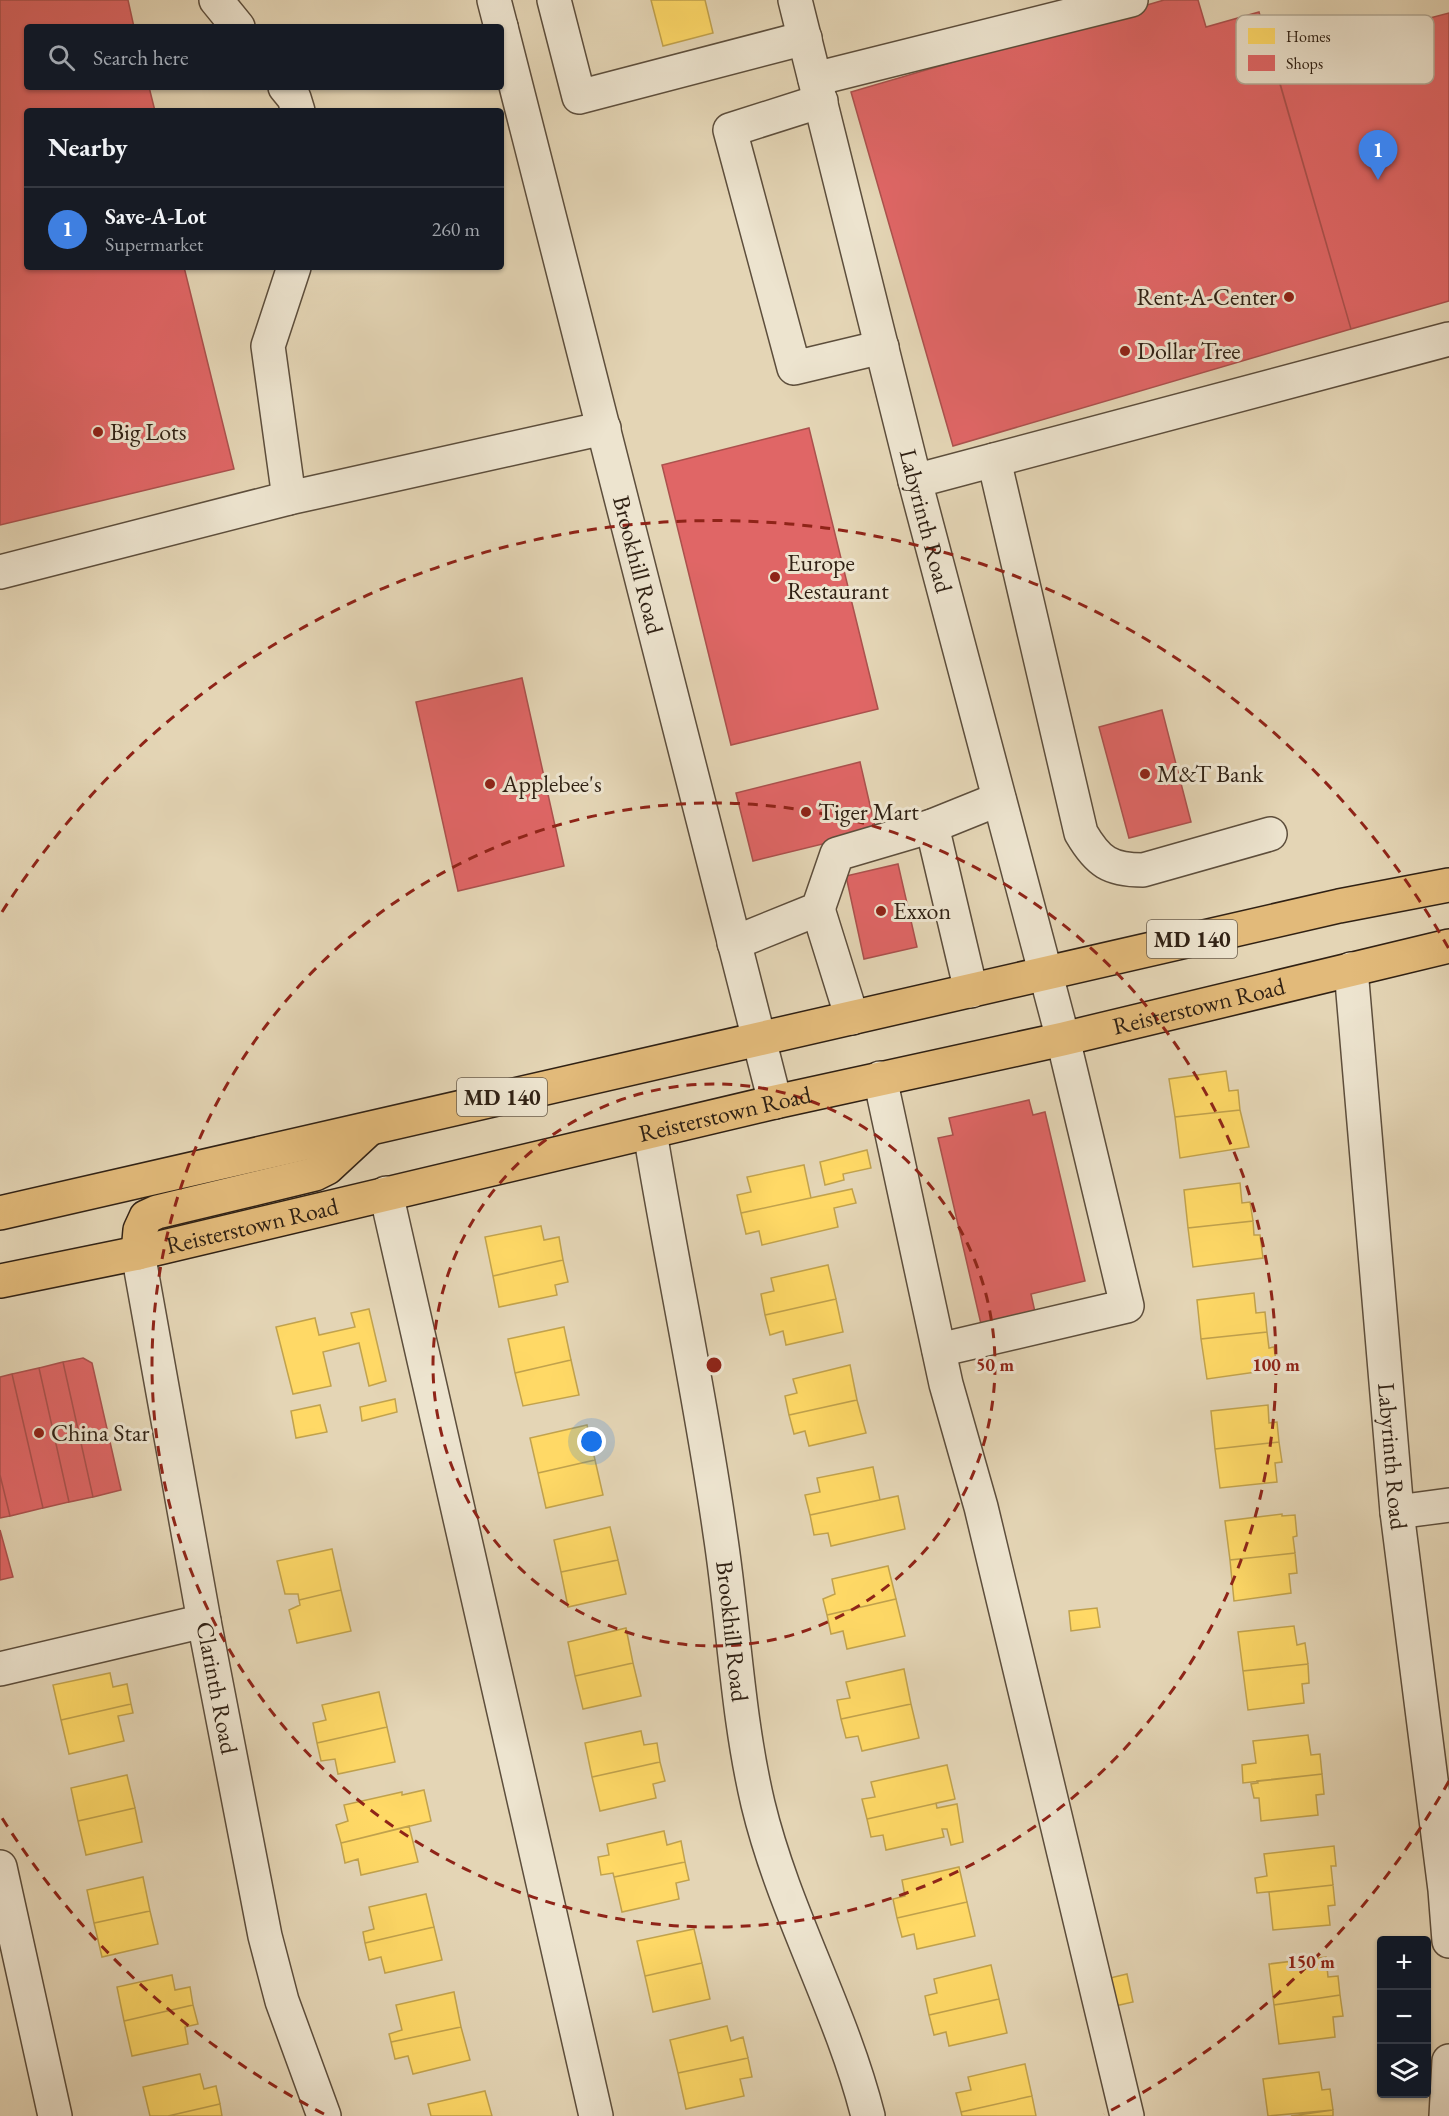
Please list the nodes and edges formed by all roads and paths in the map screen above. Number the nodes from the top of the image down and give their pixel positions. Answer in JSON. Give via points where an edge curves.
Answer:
{"nodes":[{"id":1,"x":216,"y":0,"type":"edge"},
{"id":2,"x":494,"y":0,"type":"edge"},
{"id":3,"x":554,"y":0,"type":"edge"},
{"id":4,"x":795,"y":0,"type":"edge"},
{"id":5,"x":1131,"y":0,"type":"edge"},
{"id":6,"x":236,"y":24,"type":"edge"},
{"id":7,"x":500,"y":24,"type":"edge"},
{"id":8,"x":805,"y":38,"type":"junction"},
{"id":9,"x":504,"y":39,"type":"edge"},
{"id":10,"x":287,"y":90,"type":"edge"},
{"id":11,"x":818,"y":90,"type":"junction"},
{"id":12,"x":297,"y":108,"type":"edge"},
{"id":13,"x":293,"y":270,"type":"edge"},
{"id":14,"x":1449,"y":339,"type":"edge"},
{"id":15,"x":882,"y":347,"type":"junction"},
{"id":16,"x":604,"y":428,"type":"junction"},
{"id":17,"x":994,"y":460,"type":"junction"},
{"id":18,"x":915,"y":481,"type":"junction"},
{"id":19,"x":289,"y":498,"type":"junction"},
{"id":20,"x":0,"y":572,"type":"edge"},
{"id":21,"x":999,"y":799,"type":"junction"},
{"id":22,"x":932,"y":826,"type":"junction"},
{"id":23,"x":1270,"y":834,"type":"dead end"},
{"id":24,"x":1449,"y":885,"type":"edge"},
{"id":25,"x":818,"y":909,"type":"junction"},
{"id":26,"x":734,"y":943,"type":"junction"},
{"id":27,"x":1449,"y":946,"type":"edge"},
{"id":28,"x":1351,"y":969,"type":"junction"},
{"id":29,"x":1045,"y":973,"type":"junction"},
{"id":30,"x":971,"y":991,"type":"junction"},
{"id":31,"x":852,"y":1018,"type":"junction"},
{"id":32,"x":757,"y":1037,"type":"junction"},
{"id":33,"x":1063,"y":1039,"type":"junction"},
{"id":34,"x":880,"y":1078,"type":"junction"},
{"id":35,"x":775,"y":1102,"type":"junction"},
{"id":36,"x":370,"y":1128,"type":"junction"},
{"id":37,"x":650,"y":1132,"type":"junction"},
{"id":38,"x":386,"y":1193,"type":"junction"},
{"id":39,"x":0,"y":1213,"type":"edge"},
{"id":40,"x":138,"y":1253,"type":"junction"},
{"id":41,"x":0,"y":1281,"type":"edge"},
{"id":42,"x":939,"y":1350,"type":"junction"},
{"id":43,"x":1449,"y":1505,"type":"edge"},
{"id":44,"x":1397,"y":1512,"type":"junction"},
{"id":45,"x":204,"y":1621,"type":"junction"},
{"id":46,"x":0,"y":1669,"type":"edge"},
{"id":47,"x":0,"y":1867,"type":"edge"},
{"id":48,"x":1449,"y":1941,"type":"edge"},
{"id":49,"x":1449,"y":2061,"type":"edge"},
{"id":50,"x":55,"y":2116,"type":"edge"},
{"id":51,"x":324,"y":2116,"type":"edge"},
{"id":52,"x":596,"y":2116,"type":"edge"},
{"id":53,"x":868,"y":2116,"type":"edge"},
{"id":54,"x":1127,"y":2116,"type":"edge"},
{"id":55,"x":1446,"y":2116,"type":"edge"}],
"edges":[{"from":1,"to":6,"type":"street"},
{"from":2,"to":7,"type":"street","name":"Brookhill Road"},
{"from":3,"to":8,"type":"street","via":[[579,98]]},
{"from":4,"to":8,"type":"street","name":"Labyrinth Road"},
{"from":5,"to":11,"type":"street"},
{"from":8,"to":11,"type":"street","name":"Labyrinth Road"},
{"from":9,"to":16,"type":"street","name":"Brookhill Road"},
{"from":10,"to":12,"type":"street"},
{"from":11,"to":15,"type":"street","name":"Labyrinth Road"},
{"from":11,"to":15,"type":"street","via":[[730,130],[795,368]]},
{"from":13,"to":19,"type":"street","via":[[268,346]]},
{"from":14,"to":17,"type":"street"},
{"from":15,"to":18,"type":"street","name":"Labyrinth Road"},
{"from":16,"to":19,"type":"street"},
{"from":16,"to":26,"type":"street","name":"Brookhill Road"},
{"from":17,"to":18,"type":"street"},
{"from":17,"to":23,"type":"street","via":[[1081,833],[1091,851],[1106,864],[1143,870]]},
{"from":18,"to":21,"type":"street","name":"Labyrinth Road"},
{"from":19,"to":20,"type":"street"},
{"from":21,"to":22,"type":"street"},
{"from":21,"to":29,"type":"street","name":"Labyrinth Road"},
{"from":22,"to":25,"type":"street","via":[[837,854]]},
{"from":22,"to":30,"type":"street"},
{"from":24,"to":29,"type":"main road","number":"MD 140"},
{"from":25,"to":26,"type":"street"},
{"from":25,"to":31,"type":"street"},
{"from":26,"to":32,"type":"street","name":"Brookhill Road"},
{"from":27,"to":28,"type":"main road","name":"Reisterstown Road"},
{"from":28,"to":33,"type":"main road","name":"Reisterstown Road"},
{"from":28,"to":44,"type":"street","name":"Labyrinth Road"},
{"from":29,"to":30,"type":"main road","number":"MD 140"},
{"from":29,"to":33,"type":"street","name":"Labyrinth Road"},
{"from":30,"to":31,"type":"main road","number":"MD 140"},
{"from":31,"to":32,"type":"main road","number":"MD 140"},
{"from":32,"to":35,"type":"street","name":"Brookhill Road"},
{"from":32,"to":36,"type":"main road","number":"MD 140"},
{"from":33,"to":34,"type":"main road","name":"Reisterstown Road"},
{"from":33,"to":42,"type":"street","name":"Labyrinth Road","via":[[1127,1306]]},
{"from":34,"to":35,"type":"main road","name":"Reisterstown Road"},
{"from":34,"to":42,"type":"street"},
{"from":35,"to":37,"type":"main road","name":"Reisterstown Road"},
{"from":36,"to":39,"type":"main road","number":"MD 140"},
{"from":36,"to":40,"type":"main road","via":[[327,1168],[315,1174],[146,1217],[140,1230]]},
{"from":37,"to":38,"type":"main road","name":"Reisterstown Road"},
{"from":37,"to":53,"type":"street","name":"Brookhill Road","via":[[720,1531],[744,1735],[759,1807],[778,1872],[840,2025]]},
{"from":38,"to":40,"type":"main road","name":"Reisterstown Road"},
{"from":38,"to":52,"type":"street"},
{"from":40,"to":41,"type":"main road","name":"Reisterstown Road"},
{"from":40,"to":45,"type":"street","name":"Clarinth Road"},
{"from":42,"to":54,"type":"street","via":[[981,1508]]},
{"from":43,"to":44,"type":"street"},
{"from":44,"to":48,"type":"street","name":"Labyrinth Road"},
{"from":45,"to":46,"type":"street"},
{"from":45,"to":51,"type":"street","name":"Clarinth Road","via":[[265,1936],[282,2001]]},
{"from":47,"to":50,"type":"street"},
{"from":49,"to":55,"type":"street"}]}
